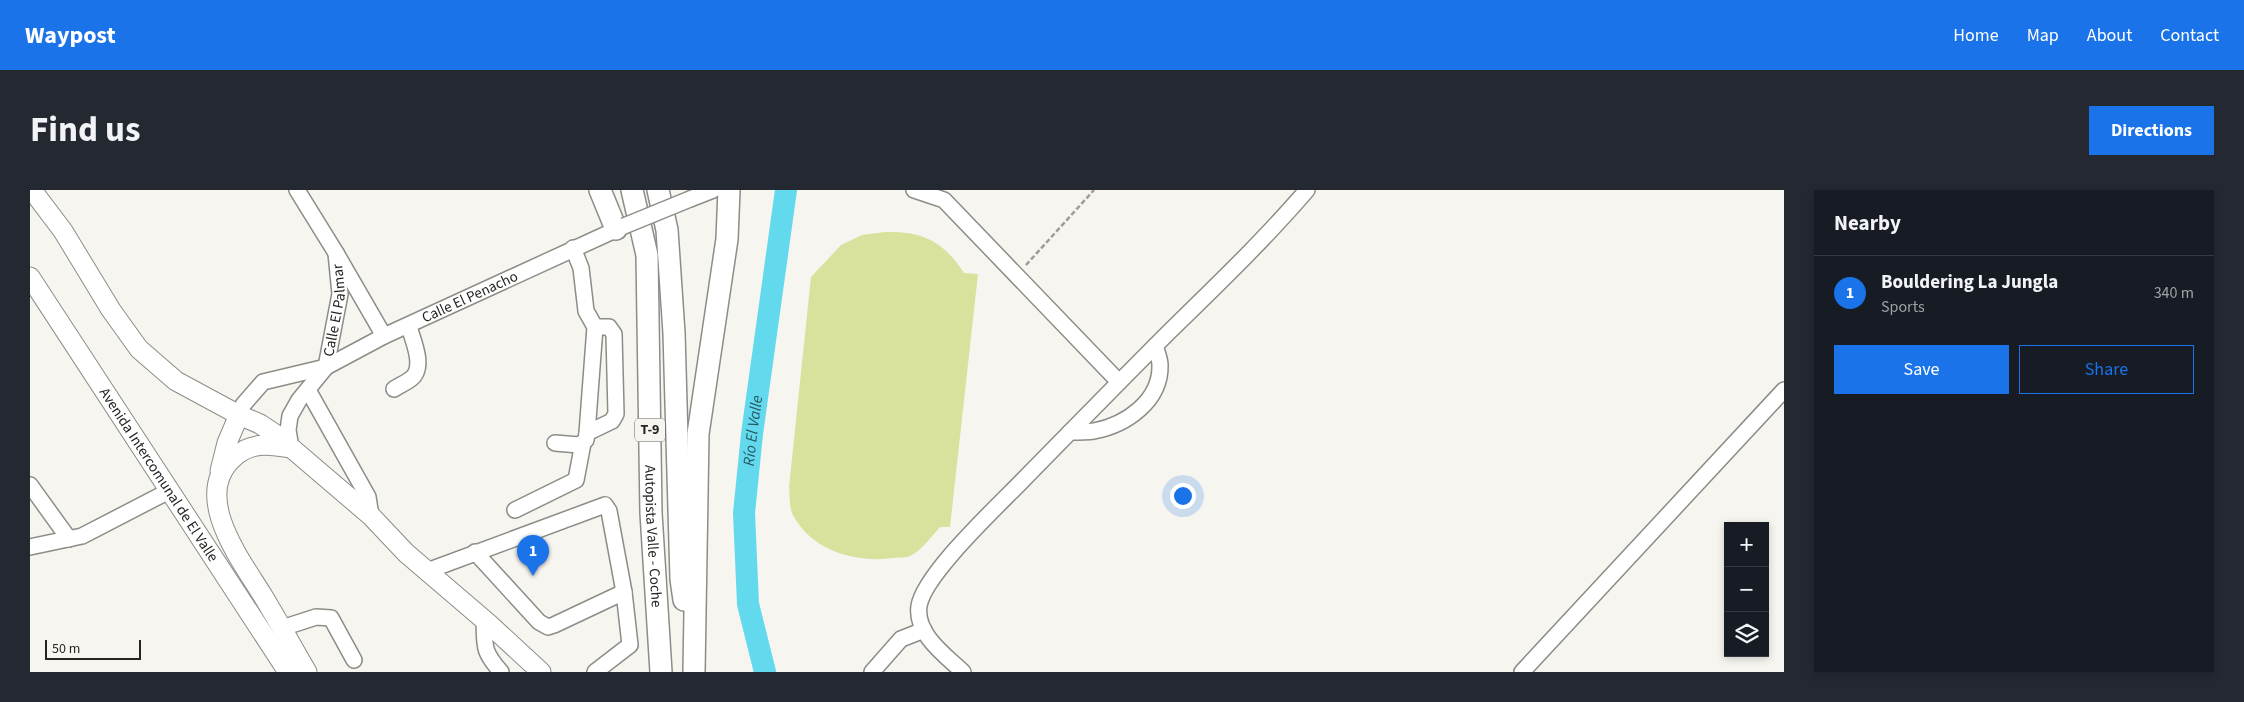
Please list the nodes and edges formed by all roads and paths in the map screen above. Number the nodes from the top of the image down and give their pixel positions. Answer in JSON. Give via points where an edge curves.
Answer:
{"nodes":[{"id":1,"x":32,"y":190,"type":"edge"},
{"id":2,"x":296,"y":190,"type":"edge"},
{"id":3,"x":600,"y":190,"type":"edge"},
{"id":4,"x":632,"y":190,"type":"edge"},
{"id":5,"x":658,"y":190,"type":"edge"},
{"id":6,"x":713,"y":190,"type":"edge"},
{"id":7,"x":729,"y":190,"type":"edge"},
{"id":8,"x":914,"y":190,"type":"edge"},
{"id":9,"x":1094,"y":190,"type":"edge"},
{"id":10,"x":1307,"y":190,"type":"edge"},
{"id":11,"x":620,"y":227,"type":"junction"},
{"id":12,"x":573,"y":248,"type":"junction"},
{"id":13,"x":336,"y":253,"type":"junction"},
{"id":14,"x":1016,"y":275,"type":"junction"},
{"id":15,"x":30,"y":277,"type":"edge"},
{"id":16,"x":409,"y":326,"type":"junction"},
{"id":17,"x":595,"y":327,"type":"junction"},
{"id":18,"x":384,"y":336,"type":"junction"},
{"id":19,"x":1155,"y":346,"type":"junction"},
{"id":20,"x":326,"y":367,"type":"junction"},
{"id":21,"x":1119,"y":382,"type":"junction"},
{"id":22,"x":394,"y":389,"type":"dead end"},
{"id":23,"x":590,"y":389,"type":"junction"},
{"id":24,"x":308,"y":390,"type":"junction"},
{"id":25,"x":616,"y":390,"type":"junction"},
{"id":26,"x":1784,"y":390,"type":"edge"},
{"id":27,"x":239,"y":415,"type":"junction"},
{"id":28,"x":1070,"y":432,"type":"junction"},
{"id":29,"x":585,"y":438,"type":"junction"},
{"id":30,"x":555,"y":443,"type":"dead end"},
{"id":31,"x":291,"y":448,"type":"junction"},
{"id":32,"x":220,"y":474,"type":"junction"},
{"id":33,"x":30,"y":485,"type":"edge"},
{"id":34,"x":169,"y":491,"type":"junction"},
{"id":35,"x":36,"y":503,"type":"edge"},
{"id":36,"x":515,"y":510,"type":"dead end"},
{"id":37,"x":371,"y":516,"type":"junction"},
{"id":38,"x":69,"y":539,"type":"junction"},
{"id":39,"x":30,"y":547,"type":"edge"},
{"id":40,"x":475,"y":552,"type":"junction"},
{"id":41,"x":428,"y":571,"type":"junction"},
{"id":42,"x":624,"y":592,"type":"junction"},
{"id":43,"x":484,"y":619,"type":"junction"},
{"id":44,"x":282,"y":628,"type":"junction"},
{"id":45,"x":924,"y":630,"type":"junction"},
{"id":46,"x":354,"y":660,"type":"dead end"},
{"id":47,"x":288,"y":672,"type":"edge"},
{"id":48,"x":307,"y":672,"type":"edge"},
{"id":49,"x":501,"y":672,"type":"edge"},
{"id":50,"x":541,"y":672,"type":"edge"},
{"id":51,"x":595,"y":672,"type":"edge"},
{"id":52,"x":662,"y":672,"type":"edge"},
{"id":53,"x":694,"y":672,"type":"edge"},
{"id":54,"x":872,"y":672,"type":"edge"},
{"id":55,"x":963,"y":672,"type":"edge"},
{"id":56,"x":1522,"y":672,"type":"edge"}],
"edges":[{"from":1,"to":27,"type":"main road","via":[[63,231],[139,349],[176,381]]},
{"from":2,"to":13,"type":"street","name":"Calle El Palmar"},
{"from":3,"to":11,"type":"highway"},
{"from":4,"to":52,"type":"highway","name":"Autopista Valle - Coche","number":"T-9","via":[[647,255],[651,513]]},
{"from":5,"to":53,"type":"highway","name":"Autopista Valle - Coche","number":"T-9","via":[[667,230],[674,333],[681,579]]},
{"from":6,"to":11,"type":"street","name":"Calle El Penacho","bridge":true},
{"from":7,"to":53,"type":"highway","via":[[728,239],[698,434]]},
{"from":8,"to":14,"type":"street","via":[[944,200]]},
{"from":9,"to":14,"type":"path"},
{"from":10,"to":19,"type":"street","via":[[1272,230]]},
{"from":11,"to":12,"type":"street","name":"Calle El Penacho"},
{"from":12,"to":16,"type":"street","name":"Calle El Penacho"},
{"from":12,"to":17,"type":"street","via":[[581,268],[586,310]]},
{"from":13,"to":18,"type":"street","name":"Calle El Palmar"},
{"from":13,"to":20,"type":"street","name":"Calle El Palmar","via":[[340,294]]},
{"from":14,"to":21,"type":"street"},
{"from":15,"to":34,"type":"main road","name":"Avenida Intercomunal de El Valle"},
{"from":16,"to":18,"type":"street","name":"Calle El Penacho"},
{"from":16,"to":22,"type":"street","via":[[418,362],[417,371],[414,377]]},
{"from":17,"to":23,"type":"street"},
{"from":17,"to":25,"type":"street","via":[[610,327],[612,331]]},
{"from":18,"to":20,"type":"street","name":"Calle El Penacho"},
{"from":19,"to":21,"type":"street"},
{"from":19,"to":28,"type":"street","via":[[1160,365],[1157,387],[1146,403],[1120,422],[1093,431]]},
{"from":20,"to":24,"type":"street"},
{"from":20,"to":27,"type":"street","via":[[263,382],[243,405]]},
{"from":21,"to":28,"type":"street"},
{"from":23,"to":25,"type":"street"},
{"from":23,"to":29,"type":"street"},
{"from":24,"to":31,"type":"street","via":[[290,416]]},
{"from":24,"to":37,"type":"street","via":[[368,497]]},
{"from":25,"to":29,"type":"street","via":[[615,419]]},
{"from":26,"to":56,"type":"street"},
{"from":27,"to":31,"type":"main road","via":[[260,424]]},
{"from":27,"to":32,"type":"main road","via":[[227,443]]},
{"from":28,"to":45,"type":"street","via":[[965,539],[926,586],[919,606]]},
{"from":29,"to":30,"type":"street","via":[[579,445]]},
{"from":29,"to":36,"type":"street","via":[[576,480]]},
{"from":31,"to":32,"type":"main road","via":[[267,444],[249,447],[236,455]]},
{"from":31,"to":37,"type":"main road"},
{"from":32,"to":44,"type":"main road","via":[[217,496],[226,532]]},
{"from":33,"to":35,"type":"street"},
{"from":34,"to":38,"type":"street","via":[[82,536]]},
{"from":34,"to":47,"type":"main road","name":"Avenida Intercomunal de El Valle"},
{"from":35,"to":38,"type":"street"},
{"from":37,"to":41,"type":"main road"},
{"from":38,"to":39,"type":"street"},
{"from":40,"to":41,"type":"street"},
{"from":40,"to":42,"type":"street","via":[[539,622],[548,626]]},
{"from":40,"to":42,"type":"street","via":[[605,505],[609,511]]},
{"from":41,"to":43,"type":"main road"},
{"from":42,"to":51,"type":"street","via":[[630,645]]},
{"from":43,"to":49,"type":"street","via":[[486,651]]},
{"from":43,"to":50,"type":"main road"},
{"from":44,"to":46,"type":"street","via":[[316,617],[331,618]]},
{"from":44,"to":48,"type":"main road"},
{"from":45,"to":54,"type":"street","via":[[902,639]]},
{"from":45,"to":55,"type":"street","via":[[928,638]]}]}
